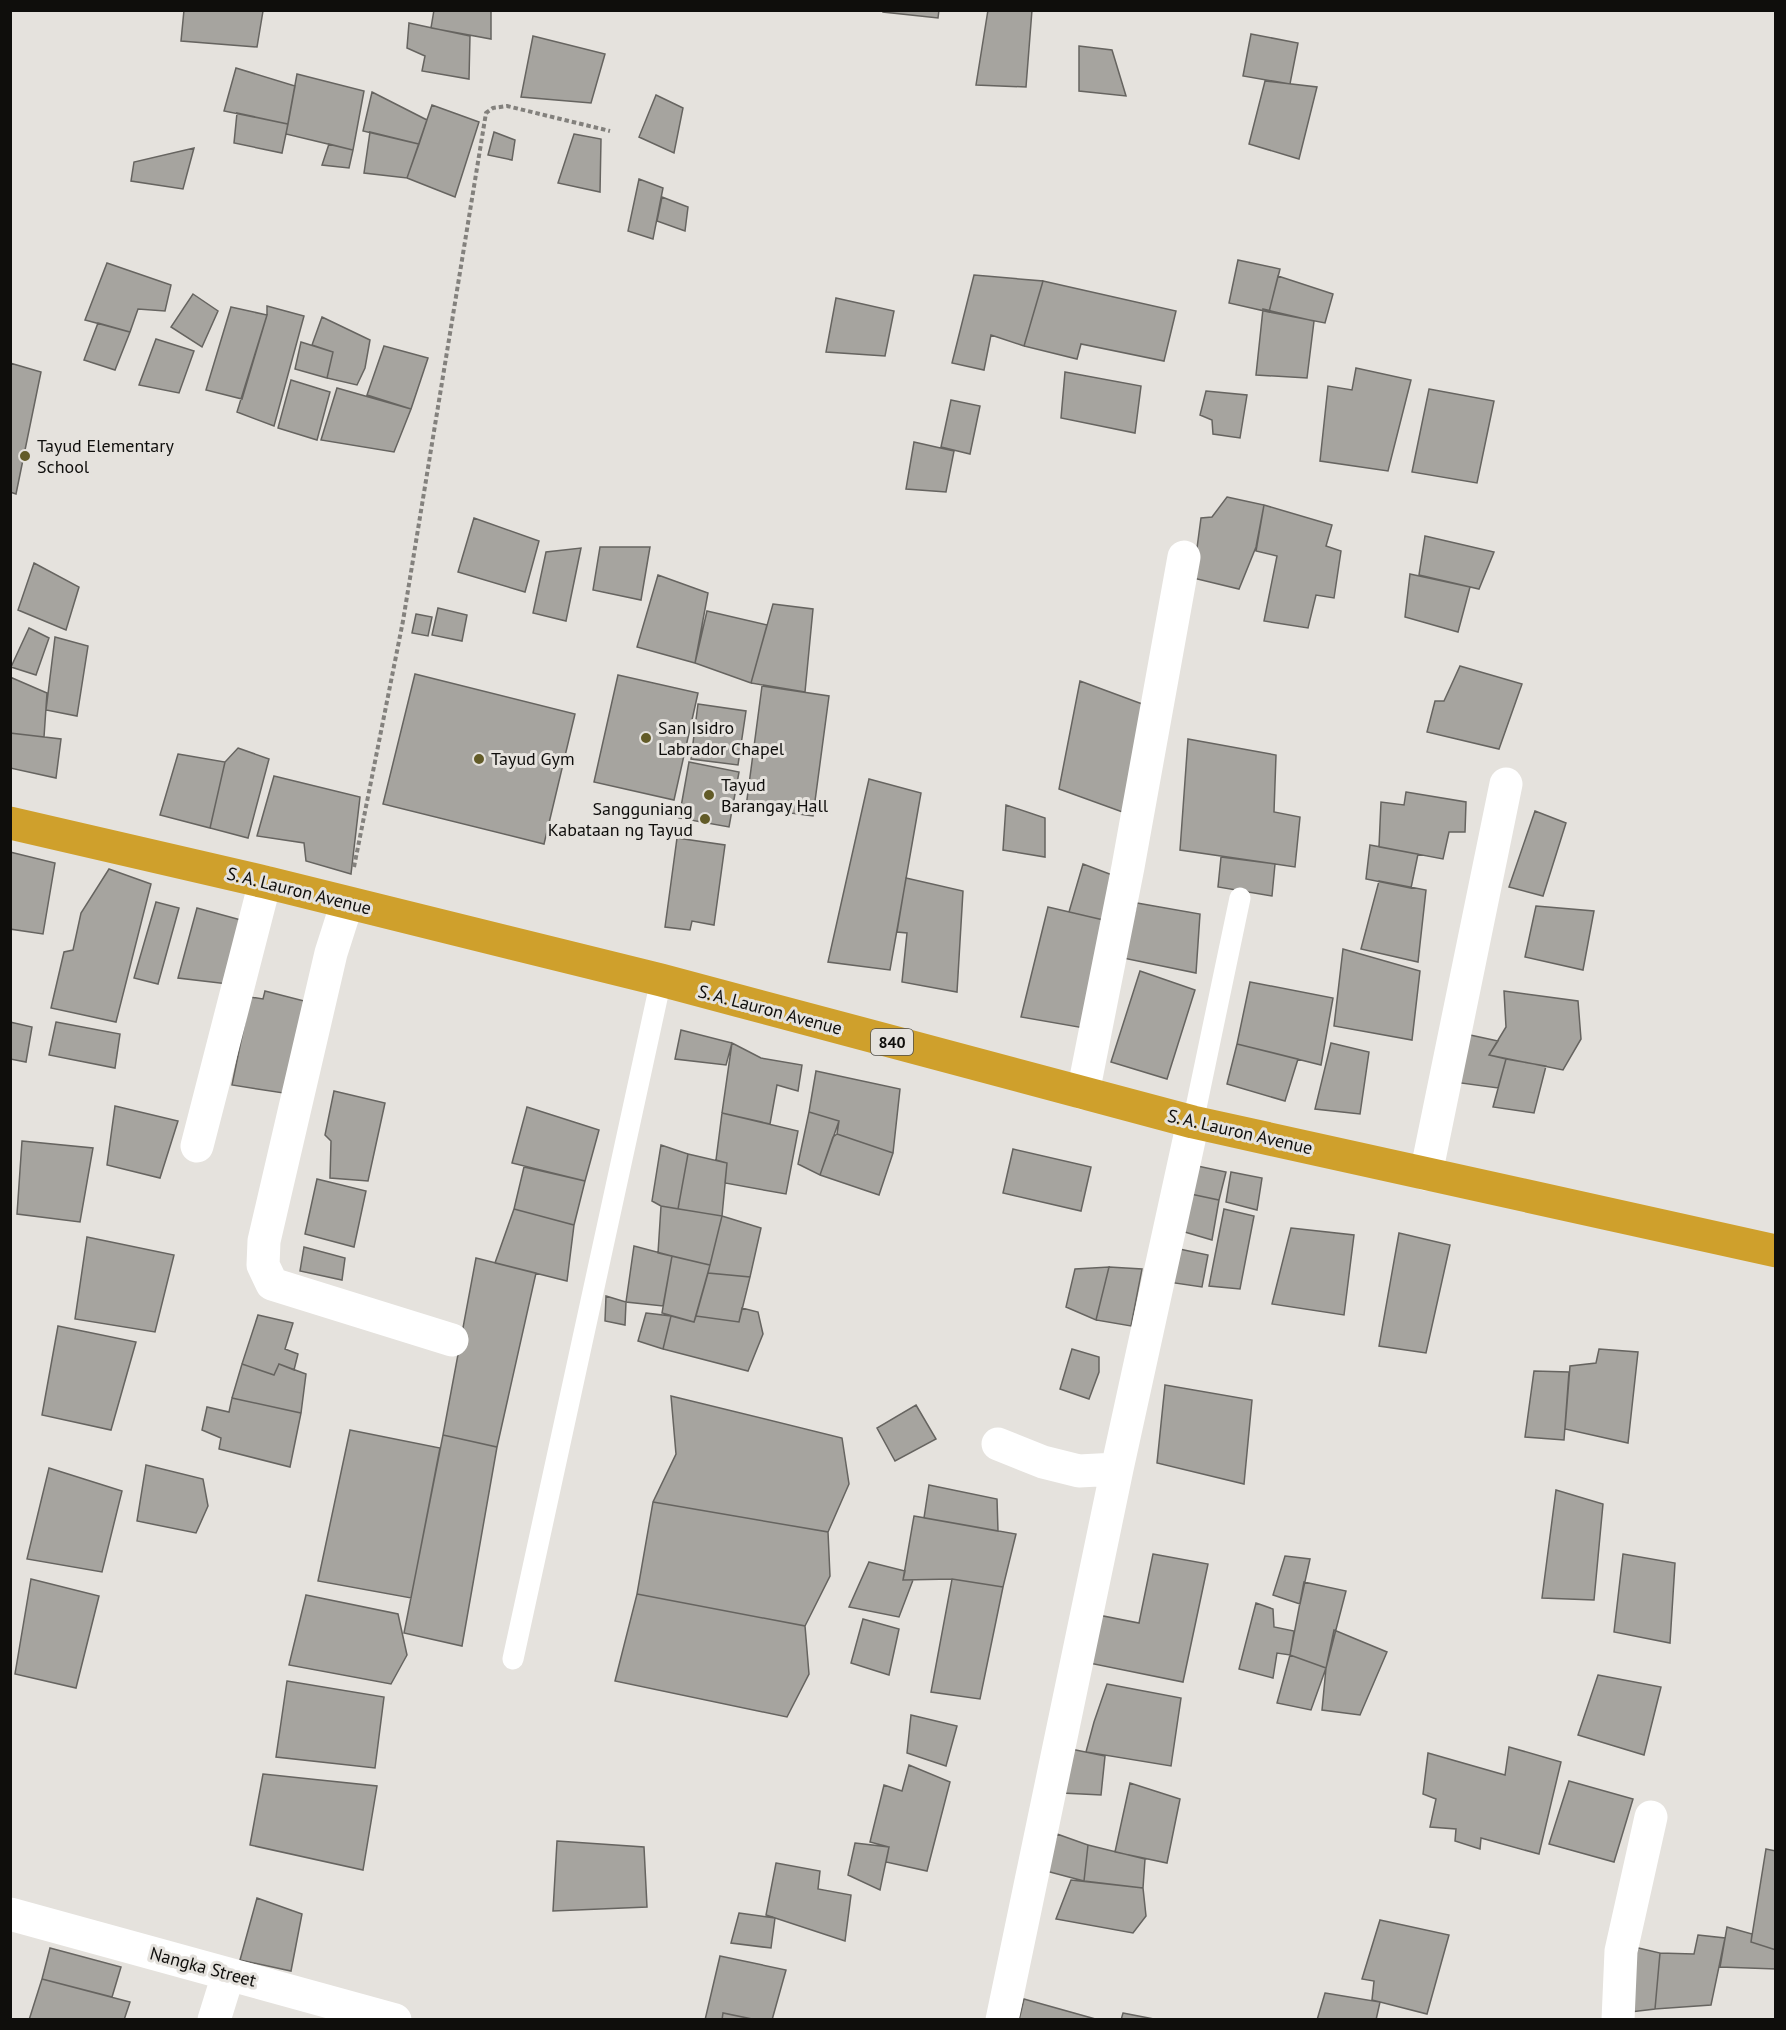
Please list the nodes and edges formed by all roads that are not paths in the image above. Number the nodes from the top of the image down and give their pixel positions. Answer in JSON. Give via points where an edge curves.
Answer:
{"nodes":[{"id":1,"x":1184,"y":557,"type":"dead end"},
{"id":2,"x":1506,"y":784,"type":"dead end"},
{"id":3,"x":10,"y":823,"type":"edge"},
{"id":4,"x":265,"y":882,"type":"junction"},
{"id":5,"x":1240,"y":897,"type":"dead end"},
{"id":6,"x":347,"y":903,"type":"junction"},
{"id":7,"x":661,"y":980,"type":"junction"},
{"id":8,"x":1083,"y":1093,"type":"junction"},
{"id":9,"x":1193,"y":1122,"type":"junction"},
{"id":10,"x":197,"y":1146,"type":"dead end"},
{"id":11,"x":1426,"y":1174,"type":"junction"},
{"id":12,"x":1776,"y":1251,"type":"edge"},
{"id":13,"x":452,"y":1340,"type":"dead end"},
{"id":14,"x":998,"y":1444,"type":"dead end"},
{"id":15,"x":1117,"y":1469,"type":"junction"},
{"id":16,"x":513,"y":1659,"type":"dead end"},
{"id":17,"x":1651,"y":1817,"type":"dead end"},
{"id":18,"x":10,"y":1914,"type":"edge"},
{"id":19,"x":228,"y":1975,"type":"junction"},
{"id":20,"x":214,"y":2019,"type":"edge"},
{"id":21,"x":395,"y":2019,"type":"edge"},
{"id":22,"x":1002,"y":2019,"type":"edge"},
{"id":23,"x":1617,"y":2019,"type":"edge"}],
"edges":[{"from":1,"to":8,"type":"street"},
{"from":2,"to":11,"type":"street"},
{"from":3,"to":4,"type":"highway","name":"S. A. Lauron Avenue","number":"840"},
{"from":4,"to":6,"type":"highway","name":"S. A. Lauron Avenue","number":"840"},
{"from":4,"to":10,"type":"street"},
{"from":5,"to":9,"type":"lane"},
{"from":6,"to":7,"type":"highway","name":"S. A. Lauron Avenue","number":"840"},
{"from":6,"to":13,"type":"street","via":[[325,976],[264,1241],[263,1265],[272,1284]]},
{"from":7,"to":8,"type":"highway","name":"S. A. Lauron Avenue","number":"840"},
{"from":7,"to":16,"type":"lane"},
{"from":8,"to":9,"type":"highway","name":"S. A. Lauron Avenue","number":"840"},
{"from":9,"to":11,"type":"highway","name":"S. A. Lauron Avenue","number":"840"},
{"from":9,"to":15,"type":"street"},
{"from":11,"to":12,"type":"highway","name":"S. A. Lauron Avenue","number":"840"},
{"from":14,"to":15,"type":"street","via":[[1079,1471]]},
{"from":15,"to":22,"type":"street"},
{"from":17,"to":23,"type":"street","via":[[1621,1951]]},
{"from":18,"to":19,"type":"street","name":"Nangka Street"},
{"from":19,"to":20,"type":"street"},
{"from":19,"to":21,"type":"street","name":"Nangka Street"}]}
